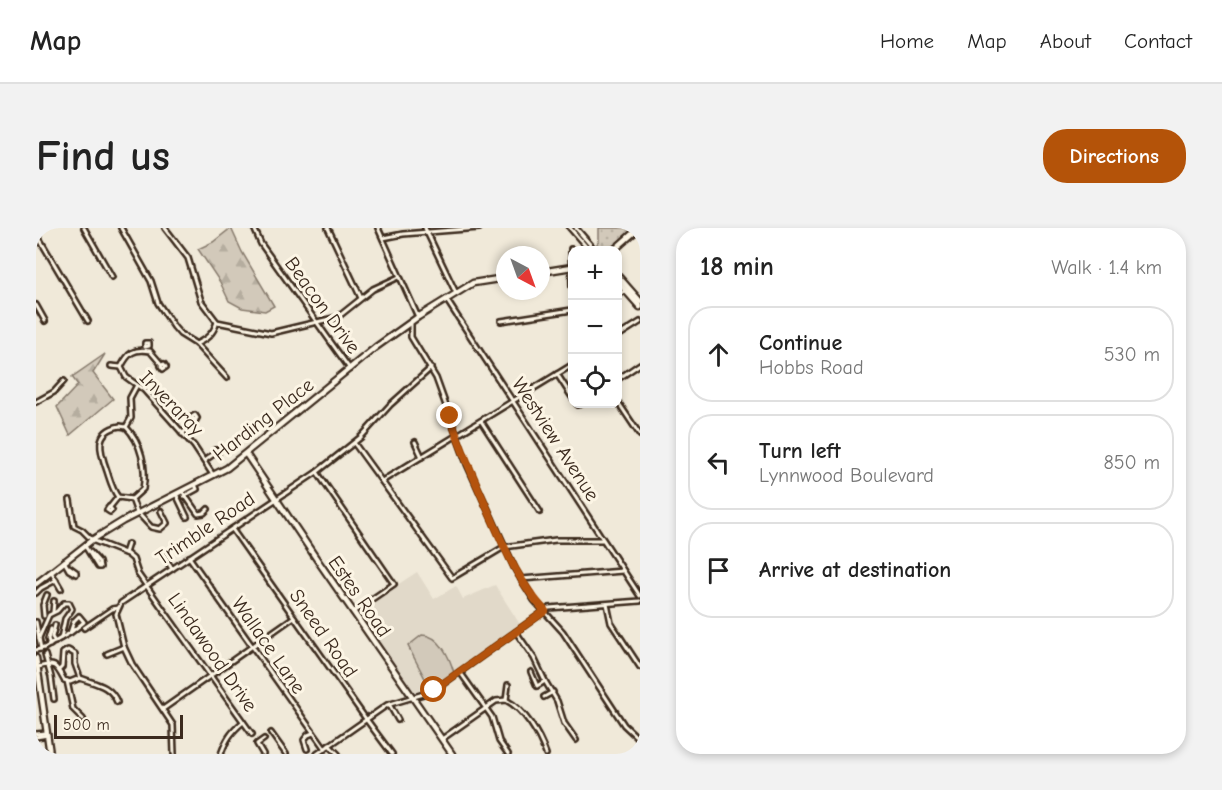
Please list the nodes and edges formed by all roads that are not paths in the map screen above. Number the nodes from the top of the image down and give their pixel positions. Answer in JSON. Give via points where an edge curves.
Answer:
{"nodes":[{"id":1,"x":84,"y":228,"type":"edge"},
{"id":2,"x":121,"y":228,"type":"edge"},
{"id":3,"x":165,"y":228,"type":"edge"},
{"id":4,"x":254,"y":228,"type":"edge"},
{"id":5,"x":328,"y":228,"type":"edge"},
{"id":6,"x":378,"y":228,"type":"edge"},
{"id":7,"x":479,"y":228,"type":"edge"},
{"id":8,"x":570,"y":228,"type":"edge"},
{"id":9,"x":576,"y":228,"type":"edge"},
{"id":10,"x":639,"y":229,"type":"edge"},
{"id":11,"x":426,"y":230,"type":"edge"},
{"id":12,"x":36,"y":233,"type":"edge"},
{"id":13,"x":382,"y":238,"type":"junction"},
{"id":14,"x":586,"y":246,"type":"edge"},
{"id":15,"x":592,"y":246,"type":"edge"},
{"id":16,"x":619,"y":246,"type":"edge"},
{"id":17,"x":568,"y":268,"type":"edge"},
{"id":18,"x":550,"y":271,"type":"edge"},
{"id":19,"x":112,"y":276,"type":"dead end"},
{"id":20,"x":399,"y":277,"type":"junction"},
{"id":21,"x":496,"y":279,"type":"edge"},
{"id":22,"x":622,"y":282,"type":"edge"},
{"id":23,"x":622,"y":286,"type":"edge"},
{"id":24,"x":627,"y":290,"type":"junction"},
{"id":25,"x":456,"y":293,"type":"junction"},
{"id":26,"x":622,"y":293,"type":"edge"},
{"id":27,"x":360,"y":298,"type":"junction"},
{"id":28,"x":446,"y":299,"type":"junction"},
{"id":29,"x":640,"y":302,"type":"edge"},
{"id":30,"x":36,"y":305,"type":"edge"},
{"id":31,"x":640,"y":308,"type":"edge"},
{"id":32,"x":568,"y":311,"type":"edge"},
{"id":33,"x":418,"y":317,"type":"junction"},
{"id":34,"x":45,"y":321,"type":"dead end"},
{"id":35,"x":88,"y":321,"type":"dead end"},
{"id":36,"x":501,"y":321,"type":"dead end"},
{"id":37,"x":218,"y":322,"type":"junction"},
{"id":38,"x":317,"y":322,"type":"junction"},
{"id":39,"x":640,"y":322,"type":"edge"},
{"id":40,"x":411,"y":323,"type":"junction"},
{"id":41,"x":622,"y":333,"type":"edge"},
{"id":42,"x":196,"y":344,"type":"junction"},
{"id":43,"x":640,"y":364,"type":"edge"},
{"id":44,"x":162,"y":365,"type":"dead end"},
{"id":45,"x":111,"y":366,"type":"dead end"},
{"id":46,"x":122,"y":368,"type":"junction"},
{"id":47,"x":431,"y":368,"type":"junction"},
{"id":48,"x":568,"y":368,"type":"edge"},
{"id":49,"x":350,"y":369,"type":"junction"},
{"id":50,"x":557,"y":374,"type":"junction"},
{"id":51,"x":622,"y":376,"type":"edge"},
{"id":52,"x":227,"y":378,"type":"dead end"},
{"id":53,"x":64,"y":381,"type":"dead end"},
{"id":54,"x":136,"y":385,"type":"junction"},
{"id":55,"x":568,"y":390,"type":"edge"},
{"id":56,"x":513,"y":401,"type":"junction"},
{"id":57,"x":36,"y":402,"type":"edge"},
{"id":58,"x":622,"y":408,"type":"edge"},
{"id":59,"x":196,"y":420,"type":"dead end"},
{"id":60,"x":481,"y":421,"type":"junction"},
{"id":61,"x":126,"y":427,"type":"junction"},
{"id":62,"x":182,"y":434,"type":"junction"},
{"id":63,"x":640,"y":435,"type":"edge"},
{"id":64,"x":457,"y":436,"type":"junction"},
{"id":65,"x":415,"y":442,"type":"dead end"},
{"id":66,"x":354,"y":443,"type":"junction"},
{"id":67,"x":214,"y":453,"type":"dead end"},
{"id":68,"x":246,"y":453,"type":"junction"},
{"id":69,"x":422,"y":456,"type":"junction"},
{"id":70,"x":204,"y":461,"type":"junction"},
{"id":71,"x":317,"y":472,"type":"junction"},
{"id":72,"x":213,"y":476,"type":"junction"},
{"id":73,"x":382,"y":482,"type":"junction"},
{"id":74,"x":176,"y":494,"type":"junction"},
{"id":75,"x":183,"y":494,"type":"junction"},
{"id":76,"x":118,"y":497,"type":"junction"},
{"id":77,"x":132,"y":499,"type":"junction"},
{"id":78,"x":276,"y":499,"type":"junction"},
{"id":79,"x":70,"y":500,"type":"dead end"},
{"id":80,"x":110,"y":507,"type":"dead end"},
{"id":81,"x":208,"y":509,"type":"dead end"},
{"id":82,"x":161,"y":511,"type":"dead end"},
{"id":83,"x":540,"y":512,"type":"dead end"},
{"id":84,"x":137,"y":513,"type":"junction"},
{"id":85,"x":187,"y":517,"type":"dead end"},
{"id":86,"x":232,"y":529,"type":"junction"},
{"id":87,"x":92,"y":540,"type":"junction"},
{"id":88,"x":603,"y":540,"type":"junction"},
{"id":89,"x":128,"y":544,"type":"dead end"},
{"id":90,"x":85,"y":546,"type":"junction"},
{"id":91,"x":504,"y":547,"type":"junction"},
{"id":92,"x":90,"y":552,"type":"junction"},
{"id":93,"x":125,"y":553,"type":"junction"},
{"id":94,"x":162,"y":553,"type":"dead end"},
{"id":95,"x":189,"y":557,"type":"junction"},
{"id":96,"x":64,"y":561,"type":"junction"},
{"id":97,"x":69,"y":567,"type":"dead end"},
{"id":98,"x":172,"y":568,"type":"junction"},
{"id":99,"x":623,"y":571,"type":"junction"},
{"id":100,"x":51,"y":572,"type":"junction"},
{"id":101,"x":520,"y":579,"type":"junction"},
{"id":102,"x":56,"y":580,"type":"junction"},
{"id":103,"x":36,"y":583,"type":"edge"},
{"id":104,"x":148,"y":587,"type":"junction"},
{"id":105,"x":60,"y":589,"type":"dead end"},
{"id":106,"x":36,"y":593,"type":"edge"},
{"id":107,"x":47,"y":595,"type":"dead end"},
{"id":108,"x":640,"y":596,"type":"edge"},
{"id":109,"x":54,"y":601,"type":"dead end"},
{"id":110,"x":640,"y":601,"type":"edge"},
{"id":111,"x":607,"y":604,"type":"junction"},
{"id":112,"x":118,"y":608,"type":"junction"},
{"id":113,"x":545,"y":611,"type":"junction"},
{"id":114,"x":53,"y":612,"type":"junction"},
{"id":115,"x":353,"y":612,"type":"junction"},
{"id":116,"x":44,"y":616,"type":"dead end"},
{"id":117,"x":294,"y":617,"type":"junction"},
{"id":118,"x":36,"y":622,"type":"edge"},
{"id":119,"x":55,"y":625,"type":"dead end"},
{"id":120,"x":84,"y":628,"type":"dead end"},
{"id":121,"x":51,"y":629,"type":"dead end"},
{"id":122,"x":516,"y":632,"type":"junction"},
{"id":123,"x":70,"y":633,"type":"junction"},
{"id":124,"x":39,"y":638,"type":"junction"},
{"id":125,"x":61,"y":639,"type":"junction"},
{"id":126,"x":55,"y":642,"type":"junction"},
{"id":127,"x":50,"y":645,"type":"junction"},
{"id":128,"x":124,"y":646,"type":"junction"},
{"id":129,"x":252,"y":646,"type":"junction"},
{"id":130,"x":41,"y":649,"type":"junction"},
{"id":131,"x":36,"y":650,"type":"edge"},
{"id":132,"x":107,"y":654,"type":"dead end"},
{"id":133,"x":45,"y":655,"type":"dead end"},
{"id":134,"x":36,"y":658,"type":"edge"},
{"id":135,"x":48,"y":664,"type":"junction"},
{"id":136,"x":38,"y":668,"type":"junction"},
{"id":137,"x":640,"y":668,"type":"edge"},
{"id":138,"x":59,"y":670,"type":"junction"},
{"id":139,"x":460,"y":672,"type":"junction"},
{"id":140,"x":531,"y":672,"type":"dead end"},
{"id":141,"x":210,"y":676,"type":"junction"},
{"id":142,"x":80,"y":678,"type":"junction"},
{"id":143,"x":66,"y":681,"type":"junction"},
{"id":144,"x":545,"y":681,"type":"junction"},
{"id":145,"x":508,"y":685,"type":"dead end"},
{"id":146,"x":553,"y":692,"type":"junction"},
{"id":147,"x":413,"y":697,"type":"junction"},
{"id":148,"x":544,"y":698,"type":"dead end"},
{"id":149,"x":54,"y":699,"type":"dead end"},
{"id":150,"x":506,"y":700,"type":"junction"},
{"id":151,"x":117,"y":702,"type":"dead end"},
{"id":152,"x":389,"y":704,"type":"junction"},
{"id":153,"x":486,"y":708,"type":"junction"},
{"id":154,"x":163,"y":709,"type":"junction"},
{"id":155,"x":83,"y":719,"type":"dead end"},
{"id":156,"x":366,"y":719,"type":"junction"},
{"id":157,"x":398,"y":720,"type":"dead end"},
{"id":158,"x":243,"y":722,"type":"junction"},
{"id":159,"x":271,"y":733,"type":"dead end"},
{"id":160,"x":313,"y":733,"type":"junction"},
{"id":161,"x":48,"y":734,"type":"junction"},
{"id":162,"x":252,"y":734,"type":"dead end"},
{"id":163,"x":36,"y":736,"type":"edge"},
{"id":164,"x":264,"y":739,"type":"dead end"},
{"id":165,"x":442,"y":739,"type":"junction"},
{"id":166,"x":576,"y":740,"type":"dead end"},
{"id":167,"x":640,"y":740,"type":"edge"},
{"id":168,"x":329,"y":745,"type":"junction"},
{"id":169,"x":325,"y":748,"type":"junction"},
{"id":170,"x":307,"y":749,"type":"dead end"},
{"id":171,"x":50,"y":754,"type":"edge"},
{"id":172,"x":174,"y":754,"type":"edge"},
{"id":173,"x":221,"y":754,"type":"edge"},
{"id":174,"x":264,"y":754,"type":"edge"},
{"id":175,"x":286,"y":754,"type":"edge"},
{"id":176,"x":317,"y":754,"type":"edge"},
{"id":177,"x":338,"y":754,"type":"edge"},
{"id":178,"x":392,"y":754,"type":"edge"},
{"id":179,"x":452,"y":754,"type":"edge"},
{"id":180,"x":508,"y":754,"type":"edge"},
{"id":181,"x":546,"y":754,"type":"edge"}],
"edges":[{"from":1,"to":19,"type":"street"},
{"from":2,"to":42,"type":"street","via":[[152,282],[158,303],[179,333]]},
{"from":3,"to":37,"type":"street","via":[[188,258],[201,301]]},
{"from":4,"to":38,"type":"street","name":"Beacon Drive"},
{"from":5,"to":27,"type":"street"},
{"from":6,"to":13,"type":"street"},
{"from":7,"to":11,"type":"street"},
{"from":8,"to":14,"type":"street"},
{"from":9,"to":15,"type":"street"},
{"from":10,"to":16,"type":"main road"},
{"from":11,"to":13,"type":"street"},
{"from":11,"to":25,"type":"street"},
{"from":12,"to":35,"type":"street"},
{"from":13,"to":20,"type":"street"},
{"from":17,"to":18,"type":"main road"},
{"from":20,"to":27,"type":"street"},
{"from":20,"to":33,"type":"street"},
{"from":21,"to":25,"type":"main road","name":"Harding Place","via":[[473,283]]},
{"from":22,"to":24,"type":"main road"},
{"from":23,"to":24,"type":"main road"},
{"from":24,"to":26,"type":"street"},
{"from":24,"to":29,"type":"main road"},
{"from":24,"to":31,"type":"main road"},
{"from":25,"to":28,"type":"main road","name":"Harding Place"},
{"from":27,"to":38,"type":"street","via":[[338,316]]},
{"from":28,"to":33,"type":"main road","name":"Harding Place"},
{"from":28,"to":56,"type":"street","name":"Westview Avenue"},
{"from":30,"to":34,"type":"street"},
{"from":32,"to":36,"type":"street"},
{"from":33,"to":40,"type":"main road","name":"Harding Place"},
{"from":37,"to":38,"type":"street","via":[[271,333]]},
{"from":37,"to":42,"type":"street","via":[[205,340]]},
{"from":38,"to":49,"type":"street","name":"Beacon Drive"},
{"from":39,"to":41,"type":"street"},
{"from":40,"to":47,"type":"street","via":[[412,339]]},
{"from":40,"to":49,"type":"main road","name":"Harding Place"},
{"from":42,"to":52,"type":"street"},
{"from":43,"to":51,"type":"street"},
{"from":44,"to":46,"type":"street","name":"Inveraray","via":[[146,349],[126,356]]},
{"from":45,"to":46,"type":"street"},
{"from":46,"to":54,"type":"street","name":"Inveraray"},
{"from":47,"to":64,"type":"street"},
{"from":47,"to":66,"type":"street","name":"Trimble Road"},
{"from":48,"to":50,"type":"street"},
{"from":49,"to":68,"type":"main road","name":"Harding Place"},
{"from":50,"to":55,"type":"street"},
{"from":50,"to":56,"type":"street"},
{"from":53,"to":57,"type":"street"},
{"from":54,"to":61,"type":"street"},
{"from":54,"to":62,"type":"street","name":"Inveraray"},
{"from":56,"to":60,"type":"street"},
{"from":56,"to":88,"type":"street","name":"Westview Avenue"},
{"from":58,"to":63,"type":"street"},
{"from":59,"to":62,"type":"street"},
{"from":60,"to":64,"type":"street"},
{"from":60,"to":83,"type":"street"},
{"from":61,"to":76,"type":"street","via":[[114,427],[100,443]]},
{"from":61,"to":77,"type":"street","via":[[139,443],[145,479],[144,489]]},
{"from":62,"to":70,"type":"street","name":"Inveraray"},
{"from":64,"to":69,"type":"street"},
{"from":64,"to":91,"type":"street"},
{"from":65,"to":69,"type":"street"},
{"from":66,"to":71,"type":"street","name":"Trimble Road"},
{"from":66,"to":73,"type":"street"},
{"from":67,"to":70,"type":"street"},
{"from":68,"to":72,"type":"main road","name":"Harding Place"},
{"from":68,"to":78,"type":"main road","name":"Estes Road"},
{"from":69,"to":73,"type":"street"},
{"from":70,"to":72,"type":"street","name":"Inveraray"},
{"from":71,"to":78,"type":"street","name":"Trimble Road"},
{"from":71,"to":115,"type":"street","via":[[394,584]]},
{"from":72,"to":75,"type":"main road","name":"Harding Place"},
{"from":73,"to":91,"type":"street","via":[[452,578]]},
{"from":74,"to":75,"type":"main road","name":"Harding Place"},
{"from":74,"to":84,"type":"main road","name":"Harding Place"},
{"from":74,"to":85,"type":"street"},
{"from":75,"to":81,"type":"street","via":[[198,514]]},
{"from":76,"to":77,"type":"street"},
{"from":76,"to":80,"type":"street"},
{"from":77,"to":84,"type":"street"},
{"from":78,"to":86,"type":"street","name":"Trimble Road"},
{"from":78,"to":115,"type":"main road","name":"Estes Road"},
{"from":79,"to":87,"type":"street","via":[[74,526]]},
{"from":82,"to":84,"type":"street","via":[[167,522],[160,530]]},
{"from":84,"to":87,"type":"main road","name":"Harding Place"},
{"from":86,"to":95,"type":"street","name":"Trimble Road"},
{"from":86,"to":117,"type":"street","name":"Sneed Road"},
{"from":87,"to":90,"type":"main road","name":"Harding Place"},
{"from":87,"to":93,"type":"street"},
{"from":88,"to":91,"type":"street","via":[[556,540]]},
{"from":88,"to":99,"type":"street","name":"Westview Avenue"},
{"from":89,"to":93,"type":"street"},
{"from":90,"to":92,"type":"street"},
{"from":90,"to":96,"type":"main road","name":"Harding Place"},
{"from":91,"to":101,"type":"street"},
{"from":92,"to":92,"type":"street","via":[[99,562],[100,567],[98,567]]},
{"from":93,"to":104,"type":"street","name":"Lindawood Drive","via":[[133,559]]},
{"from":94,"to":98,"type":"street"},
{"from":95,"to":98,"type":"street","name":"Trimble Road"},
{"from":95,"to":129,"type":"street","name":"Wallace Lane"},
{"from":96,"to":97,"type":"street"},
{"from":96,"to":100,"type":"main road","name":"Harding Place"},
{"from":98,"to":104,"type":"street","name":"Trimble Road"},
{"from":99,"to":101,"type":"street"},
{"from":99,"to":108,"type":"street","name":"Westview Avenue"},
{"from":100,"to":102,"type":"street"},
{"from":100,"to":103,"type":"main road","name":"Harding Place"},
{"from":101,"to":113,"type":"street"},
{"from":102,"to":105,"type":"street"},
{"from":102,"to":106,"type":"street"},
{"from":104,"to":112,"type":"street","name":"Trimble Road"},
{"from":104,"to":141,"type":"street","name":"Lindawood Drive"},
{"from":107,"to":116,"type":"street"},
{"from":109,"to":114,"type":"street"},
{"from":110,"to":111,"type":"street"},
{"from":111,"to":113,"type":"street"},
{"from":111,"to":137,"type":"street","via":[[611,623]]},
{"from":112,"to":120,"type":"street","name":"Trimble Road"},
{"from":112,"to":128,"type":"street"},
{"from":113,"to":122,"type":"street"},
{"from":113,"to":167,"type":"street","via":[[624,725]]},
{"from":114,"to":124,"type":"street"},
{"from":114,"to":125,"type":"street","via":[[64,603],[72,606]]},
{"from":115,"to":147,"type":"main road","name":"Estes Road"},
{"from":117,"to":129,"type":"street"},
{"from":117,"to":156,"type":"street","name":"Sneed Road"},
{"from":118,"to":124,"type":"street"},
{"from":119,"to":126,"type":"street"},
{"from":121,"to":127,"type":"street"},
{"from":122,"to":139,"type":"street"},
{"from":122,"to":144,"type":"street"},
{"from":123,"to":123,"type":"street","via":[[84,622],[79,616],[74,621]]},
{"from":123,"to":125,"type":"street"},
{"from":124,"to":130,"type":"street"},
{"from":125,"to":126,"type":"street"},
{"from":126,"to":127,"type":"street"},
{"from":127,"to":130,"type":"street"},
{"from":128,"to":132,"type":"street"},
{"from":128,"to":154,"type":"street"},
{"from":129,"to":141,"type":"street"},
{"from":129,"to":160,"type":"street","name":"Wallace Lane"},
{"from":130,"to":131,"type":"street"},
{"from":133,"to":135,"type":"street"},
{"from":134,"to":136,"type":"main road"},
{"from":135,"to":136,"type":"street"},
{"from":135,"to":138,"type":"street"},
{"from":135,"to":149,"type":"street"},
{"from":136,"to":161,"type":"main road"},
{"from":138,"to":142,"type":"street","via":[[63,653],[72,651]]},
{"from":138,"to":143,"type":"street"},
{"from":139,"to":147,"type":"street","via":[[434,690]]},
{"from":139,"to":153,"type":"street"},
{"from":140,"to":144,"type":"street","via":[[537,686]]},
{"from":141,"to":154,"type":"street"},
{"from":141,"to":158,"type":"street","name":"Lindawood Drive"},
{"from":142,"to":143,"type":"street"},
{"from":142,"to":151,"type":"street","via":[[106,687]]},
{"from":143,"to":155,"type":"street","via":[[73,709]]},
{"from":144,"to":146,"type":"street"},
{"from":145,"to":150,"type":"street"},
{"from":146,"to":148,"type":"street"},
{"from":146,"to":166,"type":"street","via":[[564,723]]},
{"from":147,"to":152,"type":"street"},
{"from":147,"to":165,"type":"main road","name":"Estes Road"},
{"from":150,"to":153,"type":"street"},
{"from":150,"to":181,"type":"street","via":[[522,711]]},
{"from":152,"to":156,"type":"street"},
{"from":152,"to":157,"type":"street"},
{"from":153,"to":165,"type":"street"},
{"from":153,"to":180,"type":"street"},
{"from":154,"to":172,"type":"street","via":[[173,725]]},
{"from":156,"to":168,"type":"street"},
{"from":156,"to":178,"type":"street","name":"Sneed Road"},
{"from":158,"to":162,"type":"street","name":"Lindawood Drive"},
{"from":158,"to":173,"type":"street","via":[[225,740]]},
{"from":159,"to":175,"type":"street"},
{"from":160,"to":169,"type":"street","name":"Wallace Lane"},
{"from":160,"to":170,"type":"street","via":[[304,740]]},
{"from":161,"to":163,"type":"street"},
{"from":161,"to":171,"type":"main road"},
{"from":164,"to":174,"type":"street","via":[[257,744]]},
{"from":165,"to":179,"type":"main road","name":"Estes Road"},
{"from":168,"to":169,"type":"street"},
{"from":168,"to":177,"type":"street"},
{"from":169,"to":176,"type":"street"}]}
